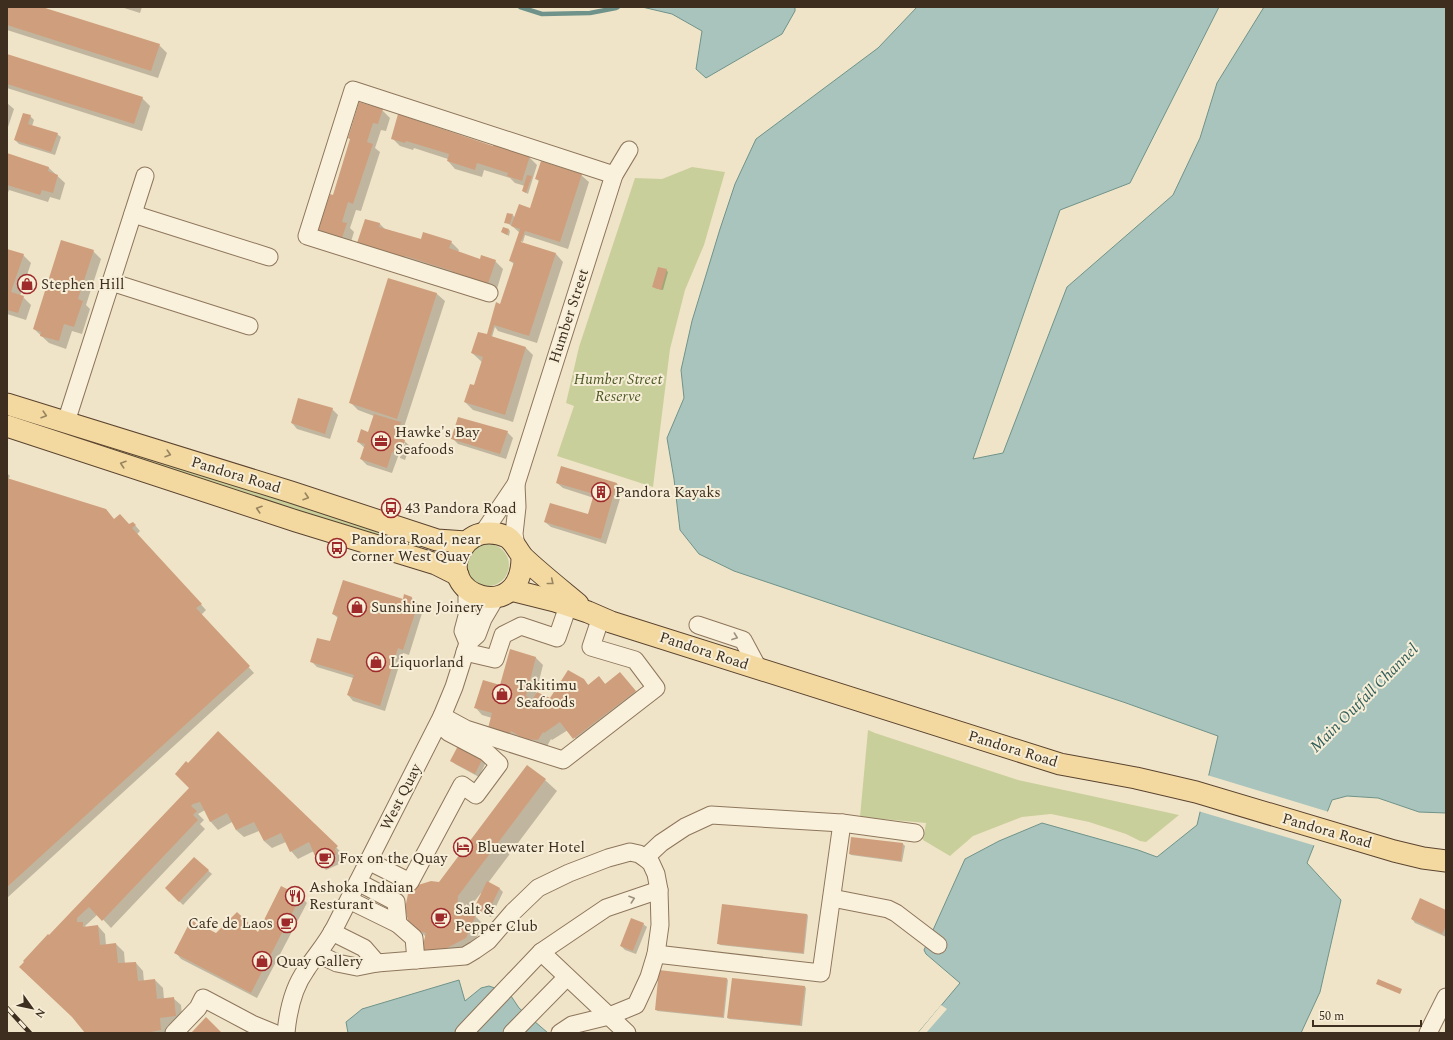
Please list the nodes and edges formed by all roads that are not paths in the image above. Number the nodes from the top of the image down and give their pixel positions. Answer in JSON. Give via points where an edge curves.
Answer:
{"nodes":[{"id":1,"x":629,"y":150,"type":"dead end"},
{"id":2,"x":614,"y":175,"type":"junction"},
{"id":3,"x":145,"y":176,"type":"dead end"},
{"id":4,"x":133,"y":214,"type":"junction"},
{"id":5,"x":269,"y":257,"type":"dead end"},
{"id":6,"x":111,"y":282,"type":"junction"},
{"id":7,"x":489,"y":292,"type":"dead end"},
{"id":8,"x":249,"y":326,"type":"dead end"},
{"id":9,"x":7,"y":404,"type":"edge"},
{"id":10,"x":66,"y":422,"type":"junction"},
{"id":11,"x":7,"y":426,"type":"edge"},
{"id":12,"x":516,"y":484,"type":"junction"},
{"id":13,"x":474,"y":538,"type":"junction"},
{"id":14,"x":519,"y":551,"type":"junction"},
{"id":15,"x":463,"y":582,"type":"junction"},
{"id":16,"x":504,"y":594,"type":"junction"},
{"id":17,"x":586,"y":612,"type":"junction"},
{"id":18,"x":698,"y":625,"type":"dead end"},
{"id":19,"x":467,"y":648,"type":"junction"},
{"id":20,"x":758,"y":668,"type":"junction"},
{"id":21,"x":440,"y":721,"type":"junction"},
{"id":22,"x":842,"y":823,"type":"junction"},
{"id":23,"x":915,"y":833,"type":"dead end"},
{"id":24,"x":645,"y":858,"type":"junction"},
{"id":25,"x":368,"y":861,"type":"junction"},
{"id":26,"x":1446,"y":861,"type":"edge"},
{"id":27,"x":358,"y":882,"type":"junction"},
{"id":28,"x":659,"y":890,"type":"junction"},
{"id":29,"x":832,"y":898,"type":"junction"},
{"id":30,"x":349,"y":900,"type":"junction"},
{"id":31,"x":398,"y":924,"type":"junction"},
{"id":32,"x":332,"y":932,"type":"junction"},
{"id":33,"x":938,"y":945,"type":"dead end"},
{"id":34,"x":541,"y":952,"type":"junction"},
{"id":35,"x":318,"y":954,"type":"junction"},
{"id":36,"x":656,"y":954,"type":"junction"},
{"id":37,"x":416,"y":960,"type":"junction"},
{"id":38,"x":377,"y":963,"type":"junction"},
{"id":39,"x":567,"y":976,"type":"junction"},
{"id":40,"x":1444,"y":1005,"type":"edge"},
{"id":41,"x":609,"y":1016,"type":"junction"},
{"id":42,"x":174,"y":1033,"type":"edge"},
{"id":43,"x":274,"y":1033,"type":"edge"},
{"id":44,"x":286,"y":1033,"type":"edge"},
{"id":45,"x":464,"y":1033,"type":"edge"},
{"id":46,"x":512,"y":1033,"type":"edge"},
{"id":47,"x":560,"y":1033,"type":"edge"},
{"id":48,"x":627,"y":1033,"type":"edge"},
{"id":49,"x":1428,"y":1033,"type":"edge"}],
"edges":[{"from":1,"to":2,"type":"street","name":"Humber Street"},
{"from":2,"to":7,"type":"street","via":[[353,90],[307,236]]},
{"from":2,"to":12,"type":"street","name":"Humber Street"},
{"from":3,"to":4,"type":"street"},
{"from":4,"to":5,"type":"street"},
{"from":4,"to":6,"type":"street"},
{"from":6,"to":8,"type":"street"},
{"from":6,"to":10,"type":"street"},
{"from":9,"to":10,"type":"main road","name":"Pandora Road","one_way":true},
{"from":10,"to":13,"type":"main road","name":"Pandora Road","one_way":true,"via":[[437,540]]},
{"from":15,"to":11,"type":"main road","name":"Pandora Road","one_way":true,"via":[[436,564]]},
{"from":12,"to":13,"type":"street","name":"Humber Street"},
{"from":12,"to":14,"type":"street","name":"Humber Street","via":[[514,534]]},
{"from":13,"to":14,"type":"main road","via":[[496,533],[507,538]]},
{"from":13,"to":15,"type":"main road","via":[[459,553],[457,564]]},
{"from":14,"to":16,"type":"main road","via":[[522,567],[519,578]]},
{"from":14,"to":17,"type":"main road","one_way":true,"via":[[542,575]]},
{"from":15,"to":16,"type":"main road","via":[[476,595],[486,598]]},
{"from":15,"to":19,"type":"street","name":"West Quay","via":[[467,616],[463,631]]},
{"from":16,"to":17,"type":"main road","via":[[540,596]]},
{"from":16,"to":19,"type":"street","name":"West Quay","via":[[483,618],[477,635]]},
{"from":17,"to":19,"type":"street","via":[[557,638],[521,626],[503,635],[495,659]]},
{"from":17,"to":20,"type":"main road","name":"Pandora Road"},
{"from":17,"to":21,"type":"street","via":[[591,647],[634,660],[656,688],[564,760]]},
{"from":18,"to":20,"type":"street","one_way":true,"via":[[743,640]]},
{"from":19,"to":21,"type":"street","name":"West Quay"},
{"from":20,"to":26,"type":"main road","name":"Pandora Road","via":[[1060,764],[1196,792],[1423,858]]},
{"from":21,"to":25,"type":"street","name":"West Quay"},
{"from":21,"to":25,"type":"street","via":[[486,752],[499,764],[476,795],[462,785],[410,882]]},
{"from":22,"to":23,"type":"street"},
{"from":22,"to":24,"type":"street","via":[[711,815],[685,827],[661,843]]},
{"from":22,"to":29,"type":"street"},
{"from":24,"to":28,"type":"street","via":[[651,863],[656,874]]},
{"from":24,"to":37,"type":"street","via":[[630,852],[569,873],[538,888],[488,941],[465,956]]},
{"from":25,"to":27,"type":"street","name":"West Quay"},
{"from":27,"to":30,"type":"street","name":"West Quay"},
{"from":27,"to":31,"type":"street","via":[[396,902]]},
{"from":34,"to":28,"type":"street","one_way":true,"via":[[606,908]]},
{"from":28,"to":36,"type":"street","via":[[660,925]]},
{"from":29,"to":33,"type":"street","via":[[888,909]]},
{"from":29,"to":36,"type":"street","via":[[821,973]]},
{"from":30,"to":31,"type":"street"},
{"from":30,"to":32,"type":"street","name":"West Quay"},
{"from":31,"to":37,"type":"street","via":[[414,938]]},
{"from":32,"to":35,"type":"street","name":"West Quay"},
{"from":32,"to":38,"type":"street","via":[[364,948]]},
{"from":34,"to":39,"type":"street"},
{"from":34,"to":45,"type":"street"},
{"from":35,"to":38,"type":"street","via":[[337,963],[357,966]]},
{"from":35,"to":44,"type":"street","name":"West Quay","via":[[305,970],[291,1002]]},
{"from":36,"to":41,"type":"street","via":[[650,977],[636,1005]]},
{"from":37,"to":38,"type":"street"},
{"from":39,"to":41,"type":"street"},
{"from":39,"to":46,"type":"street"},
{"from":40,"to":49,"type":"street"},
{"from":41,"to":47,"type":"street","via":[[572,1026]]},
{"from":41,"to":48,"type":"street"},
{"from":42,"to":43,"type":"street","via":[[198,1008],[203,998]]}]}
